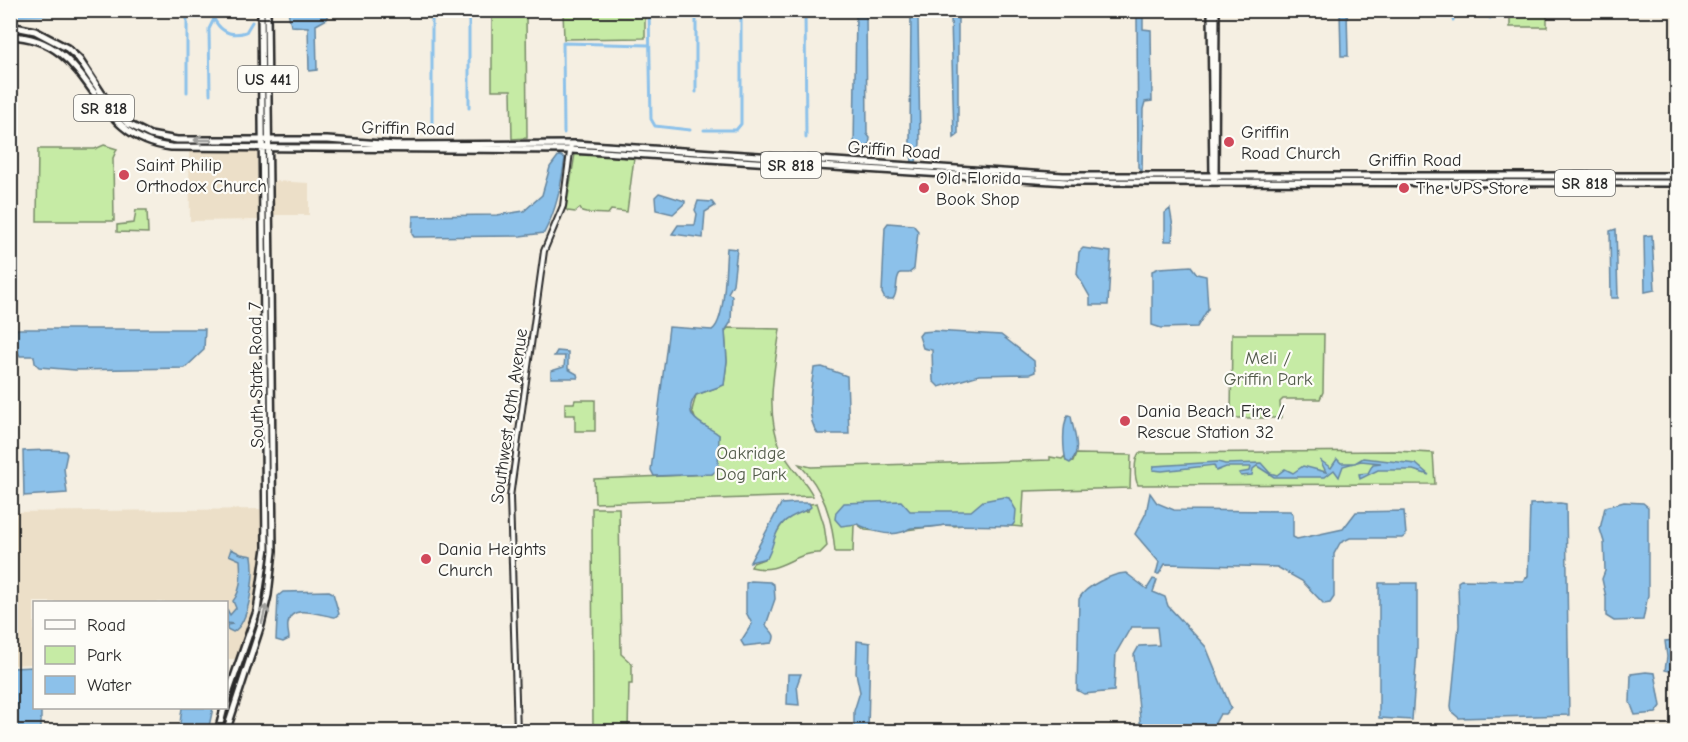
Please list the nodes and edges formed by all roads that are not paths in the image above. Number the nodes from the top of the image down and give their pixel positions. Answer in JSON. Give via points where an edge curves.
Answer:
{"nodes":[{"id":1,"x":1214,"y":10,"type":"edge"},
{"id":2,"x":261,"y":11,"type":"edge"},
{"id":3,"x":267,"y":11,"type":"edge"},
{"id":4,"x":10,"y":26,"type":"edge"},
{"id":5,"x":10,"y":36,"type":"edge"},
{"id":6,"x":261,"y":57,"type":"junction"},
{"id":7,"x":267,"y":68,"type":"junction"},
{"id":8,"x":265,"y":143,"type":"junction"},
{"id":9,"x":571,"y":147,"type":"junction"},
{"id":10,"x":1677,"y":176,"type":"edge"},
{"id":11,"x":1101,"y":177,"type":"junction"},
{"id":12,"x":1029,"y":178,"type":"junction"},
{"id":13,"x":1214,"y":178,"type":"junction"},
{"id":14,"x":1435,"y":178,"type":"junction"},
{"id":15,"x":1626,"y":180,"type":"junction"},
{"id":16,"x":1086,"y":183,"type":"junction"},
{"id":17,"x":1677,"y":183,"type":"edge"},
{"id":18,"x":266,"y":253,"type":"junction"},
{"id":19,"x":228,"y":694,"type":"edge"},
{"id":20,"x":224,"y":709,"type":"edge"},
{"id":21,"x":218,"y":732,"type":"edge"},
{"id":22,"x":226,"y":732,"type":"edge"},
{"id":23,"x":517,"y":732,"type":"edge"}],
"edges":[{"from":1,"to":13,"type":"main road"},
{"from":2,"to":6,"type":"main road","name":"South State Road 7","number":"US 441"},
{"from":3,"to":7,"type":"main road","name":"South State Road 7","number":"US 441"},
{"from":8,"to":4,"type":"main road","name":"Griffin Road","number":"SR 818","one_way":true,"via":[[177,140],[138,130],[119,116],[67,48],[35,31]]},
{"from":5,"to":8,"type":"main road","name":"Griffin Road","number":"SR 818","via":[[35,39],[67,56],[111,117],[139,139],[171,147]]},
{"from":6,"to":7,"type":"main road"},
{"from":6,"to":8,"type":"main road","name":"South State Road 7","number":"US 441"},
{"from":7,"to":8,"type":"main road","name":"South State Road 7","number":"US 441"},
{"from":8,"to":9,"type":"main road","name":"Griffin Road","number":"SR 818","via":[[338,140],[394,145]]},
{"from":8,"to":18,"type":"main road","name":"South State Road 7","number":"US 441"},
{"from":8,"to":18,"type":"main road","name":"South State Road 7","number":"US 441","via":[[262,244]]},
{"from":9,"to":12,"type":"main road","name":"Griffin Road","number":"SR 818"},
{"from":9,"to":12,"type":"main road","name":"Griffin Road","number":"SR 818"},
{"from":9,"to":23,"type":"street","name":"Southwest 40th Avenue","via":[[563,206],[544,251],[510,497]]},
{"from":10,"to":15,"type":"main road","name":"Griffin Road","number":"SR 818"},
{"from":11,"to":12,"type":"main road","name":"Griffin Road","number":"SR 818"},
{"from":11,"to":13,"type":"main road","name":"Griffin Road","number":"SR 818"},
{"from":11,"to":16,"type":"main road"},
{"from":12,"to":16,"type":"main road","name":"Griffin Road","number":"SR 818"},
{"from":13,"to":14,"type":"main road","name":"Griffin Road","number":"SR 818"},
{"from":13,"to":14,"type":"main road","name":"Griffin Road","number":"SR 818"},
{"from":13,"to":16,"type":"main road","name":"Griffin Road","number":"SR 818"},
{"from":14,"to":15,"type":"main road","name":"Griffin Road","number":"SR 818","via":[[1603,183]]},
{"from":14,"to":15,"type":"main road","name":"Griffin Road","number":"SR 818","via":[[1444,175]]},
{"from":15,"to":17,"type":"main road","name":"Griffin Road","number":"SR 818"},
{"from":18,"to":19,"type":"main road","name":"South State Road 7","number":"US 441","via":[[265,564],[254,623]]},
{"from":22,"to":18,"type":"main road","name":"South State Road 7","one_way":true,"via":[[261,625],[272,564],[270,262]]},
{"from":20,"to":21,"type":"main road"}]}
